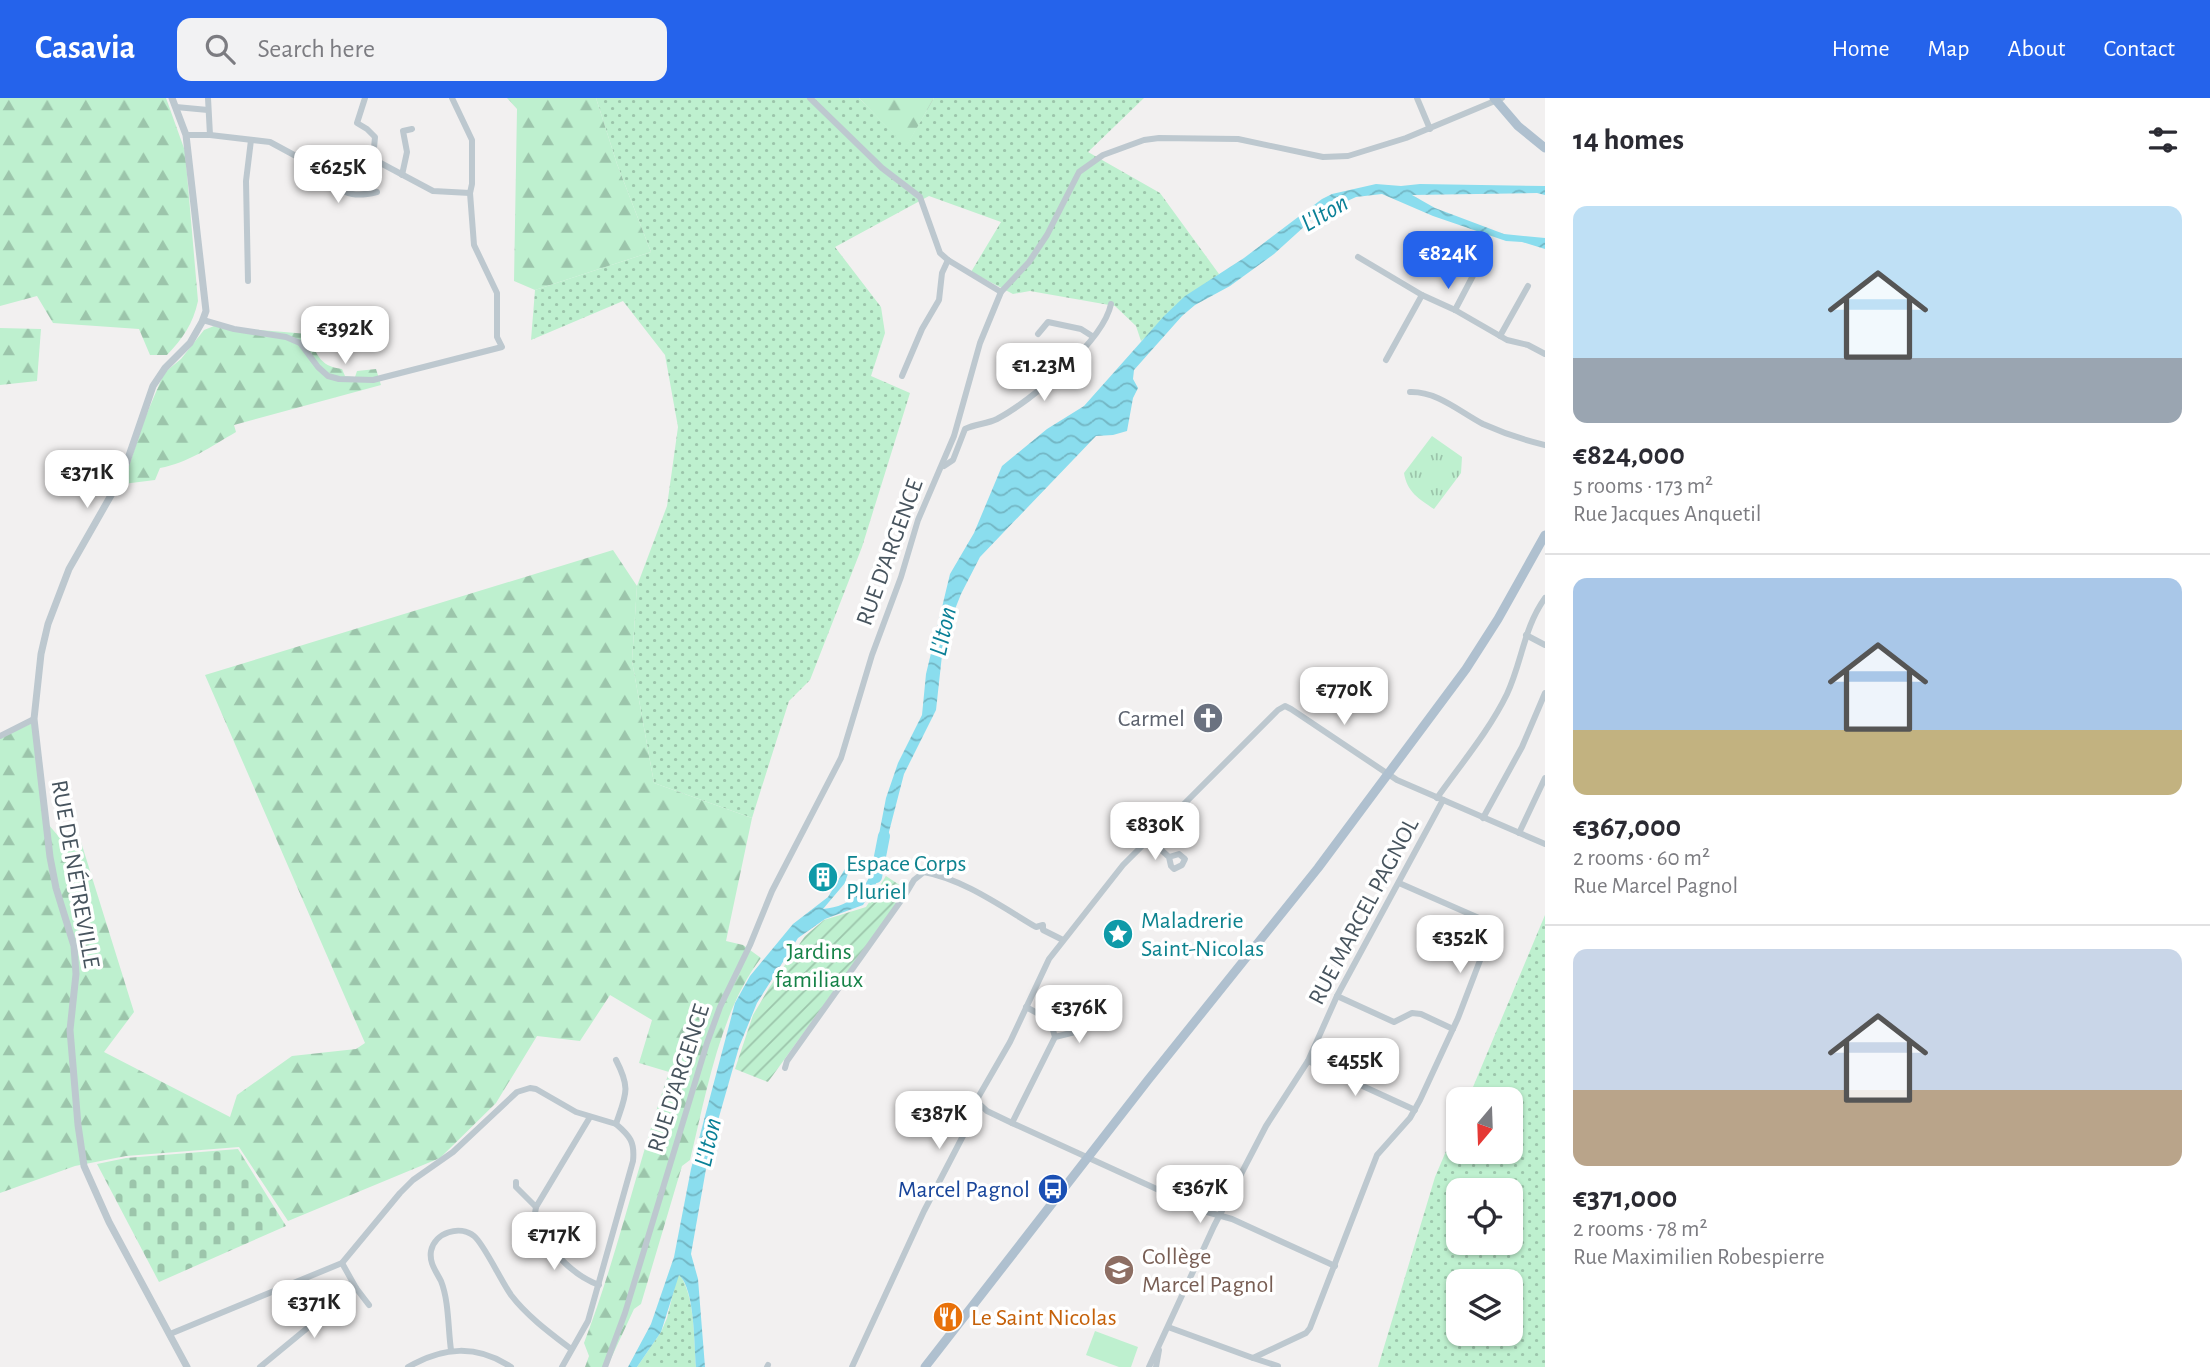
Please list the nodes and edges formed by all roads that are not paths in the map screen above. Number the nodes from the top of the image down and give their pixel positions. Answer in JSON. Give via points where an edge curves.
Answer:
{"nodes":[{"id":1,"x":172,"y":98,"type":"edge"},
{"id":2,"x":208,"y":98,"type":"edge"},
{"id":3,"x":365,"y":98,"type":"edge"},
{"id":4,"x":452,"y":98,"type":"edge"},
{"id":5,"x":810,"y":98,"type":"edge"},
{"id":6,"x":1417,"y":98,"type":"edge"},
{"id":7,"x":1497,"y":99,"type":"edge"},
{"id":8,"x":176,"y":107,"type":"junction"},
{"id":9,"x":208,"y":110,"type":"junction"},
{"id":10,"x":412,"y":129,"type":"dead end"},
{"id":11,"x":1430,"y":129,"type":"junction"},
{"id":12,"x":186,"y":135,"type":"junction"},
{"id":13,"x":210,"y":135,"type":"junction"},
{"id":14,"x":251,"y":140,"type":"junction"},
{"id":15,"x":1545,"y":148,"type":"edge"},
{"id":16,"x":373,"y":159,"type":"junction"},
{"id":17,"x":331,"y":175,"type":"junction"},
{"id":18,"x":402,"y":175,"type":"junction"},
{"id":19,"x":377,"y":192,"type":"dead end"},
{"id":20,"x":470,"y":193,"type":"junction"},
{"id":21,"x":1357,"y":257,"type":"dead end"},
{"id":22,"x":948,"y":260,"type":"junction"},
{"id":23,"x":1476,"y":270,"type":"dead end"},
{"id":24,"x":248,"y":281,"type":"dead end"},
{"id":25,"x":1528,"y":286,"type":"dead end"},
{"id":26,"x":1001,"y":292,"type":"junction"},
{"id":27,"x":1422,"y":295,"type":"junction"},
{"id":28,"x":1111,"y":304,"type":"dead end"},
{"id":29,"x":1455,"y":310,"type":"junction"},
{"id":30,"x":203,"y":320,"type":"junction"},
{"id":31,"x":1038,"y":334,"type":"dead end"},
{"id":32,"x":1092,"y":336,"type":"junction"},
{"id":33,"x":1500,"y":337,"type":"junction"},
{"id":34,"x":1545,"y":354,"type":"edge"},
{"id":35,"x":1386,"y":360,"type":"dead end"},
{"id":36,"x":902,"y":376,"type":"dead end"},
{"id":37,"x":1410,"y":392,"type":"dead end"},
{"id":38,"x":1545,"y":445,"type":"edge"},
{"id":39,"x":942,"y":467,"type":"junction"},
{"id":40,"x":1545,"y":535,"type":"edge"},
{"id":41,"x":1545,"y":598,"type":"edge"},
{"id":42,"x":1526,"y":635,"type":"junction"},
{"id":43,"x":1545,"y":645,"type":"edge"},
{"id":44,"x":1545,"y":693,"type":"edge"},
{"id":45,"x":34,"y":719,"type":"junction"},
{"id":46,"x":0,"y":736,"type":"edge"},
{"id":47,"x":1387,"y":773,"type":"junction"},
{"id":48,"x":1545,"y":778,"type":"edge"},
{"id":49,"x":1440,"y":799,"type":"junction"},
{"id":50,"x":1483,"y":818,"type":"junction"},
{"id":51,"x":1519,"y":833,"type":"junction"},
{"id":52,"x":1149,"y":839,"type":"junction"},
{"id":53,"x":1545,"y":844,"type":"edge"},
{"id":54,"x":1169,"y":857,"type":"dead end"},
{"id":55,"x":1399,"y":883,"type":"junction"},
{"id":56,"x":1063,"y":940,"type":"junction"},
{"id":57,"x":1337,"y":996,"type":"junction"},
{"id":58,"x":1026,"y":1007,"type":"junction"},
{"id":59,"x":1050,"y":1020,"type":"junction"},
{"id":60,"x":1453,"y":1029,"type":"junction"},
{"id":61,"x":1055,"y":1037,"type":"junction"},
{"id":62,"x":616,"y":1060,"type":"dead end"},
{"id":63,"x":1308,"y":1060,"type":"junction"},
{"id":64,"x":785,"y":1068,"type":"dead end"},
{"id":65,"x":975,"y":1101,"type":"junction"},
{"id":66,"x":1415,"y":1110,"type":"junction"},
{"id":67,"x":590,"y":1117,"type":"junction"},
{"id":68,"x":1012,"y":1123,"type":"junction"},
{"id":69,"x":616,"y":1124,"type":"junction"},
{"id":70,"x":1090,"y":1157,"type":"junction"},
{"id":71,"x":516,"y":1182,"type":"dead end"},
{"id":72,"x":536,"y":1207,"type":"junction"},
{"id":73,"x":1222,"y":1214,"type":"junction"},
{"id":74,"x":533,"y":1226,"type":"junction"},
{"id":75,"x":515,"y":1245,"type":"dead end"},
{"id":76,"x":342,"y":1263,"type":"junction"},
{"id":77,"x":1335,"y":1266,"type":"junction"},
{"id":78,"x":599,"y":1285,"type":"junction"},
{"id":79,"x":356,"y":1288,"type":"junction"},
{"id":80,"x":369,"y":1305,"type":"dead end"},
{"id":81,"x":1168,"y":1326,"type":"junction"},
{"id":82,"x":170,"y":1335,"type":"junction"},
{"id":83,"x":1162,"y":1338,"type":"junction"},
{"id":84,"x":571,"y":1349,"type":"junction"},
{"id":85,"x":451,"y":1350,"type":"junction"},
{"id":86,"x":1273,"y":1351,"type":"junction"},
{"id":87,"x":1253,"y":1358,"type":"junction"},
{"id":88,"x":1278,"y":1366,"type":"edge"},
{"id":89,"x":187,"y":1367,"type":"edge"},
{"id":90,"x":260,"y":1367,"type":"edge"},
{"id":91,"x":408,"y":1367,"type":"edge"},
{"id":92,"x":511,"y":1367,"type":"edge"},
{"id":93,"x":562,"y":1367,"type":"edge"},
{"id":94,"x":605,"y":1367,"type":"edge"},
{"id":95,"x":852,"y":1367,"type":"edge"},
{"id":96,"x":925,"y":1367,"type":"edge"},
{"id":97,"x":1149,"y":1367,"type":"edge"},
{"id":98,"x":1156,"y":1367,"type":"edge"}],
"edges":[{"from":1,"to":8,"type":"street"},
{"from":2,"to":9,"type":"street"},
{"from":3,"to":16,"type":"street","via":[[357,123],[374,137]]},
{"from":4,"to":20,"type":"street","via":[[472,140]]},
{"from":5,"to":22,"type":"street","via":[[882,168],[920,197],[934,240]]},
{"from":6,"to":11,"type":"street"},
{"from":7,"to":11,"type":"street","name":"RUE D'ARGENCE"},
{"from":7,"to":15,"type":"main road"},
{"from":8,"to":9,"type":"street"},
{"from":8,"to":12,"type":"street"},
{"from":9,"to":13,"type":"street"},
{"from":10,"to":18,"type":"street","via":[[403,131],[407,152]]},
{"from":11,"to":26,"type":"street","name":"RUE D'ARGENCE","via":[[1336,157],[1238,139],[1159,138],[1134,143],[1103,155],[1079,172],[1047,235]]},
{"from":12,"to":13,"type":"street"},
{"from":12,"to":30,"type":"street","via":[[205,298]]},
{"from":13,"to":14,"type":"street"},
{"from":14,"to":17,"type":"street","via":[[270,142]]},
{"from":14,"to":24,"type":"street","via":[[246,181]]},
{"from":16,"to":17,"type":"street","via":[[359,165],[342,161]]},
{"from":16,"to":18,"type":"street"},
{"from":17,"to":19,"type":"street","via":[[330,184],[348,195]]},
{"from":18,"to":20,"type":"street","via":[[433,191]]},
{"from":20,"to":30,"type":"street","via":[[474,245],[497,293],[497,337],[502,347],[358,381],[328,376],[300,343],[286,337]]},
{"from":21,"to":27,"type":"street"},
{"from":22,"to":26,"type":"street"},
{"from":22,"to":36,"type":"street","via":[[939,300]]},
{"from":23,"to":29,"type":"street"},
{"from":25,"to":33,"type":"street"},
{"from":26,"to":39,"type":"street","name":"RUE D'ARGENCE"},
{"from":27,"to":29,"type":"street"},
{"from":27,"to":35,"type":"street"},
{"from":28,"to":32,"type":"street","via":[[1109,316]]},
{"from":29,"to":33,"type":"street"},
{"from":30,"to":45,"type":"street","name":"RUE DE NÉTREVILLE","via":[[153,386],[122,476],[69,569],[48,624]]},
{"from":31,"to":32,"type":"street","via":[[1048,322],[1082,329]]},
{"from":32,"to":39,"type":"street","via":[[1056,377],[999,418],[965,429],[953,460]]},
{"from":33,"to":34,"type":"street"},
{"from":37,"to":38,"type":"street","via":[[1446,402],[1487,425]]},
{"from":39,"to":94,"type":"street","name":"RUE D'ARGENCE","via":[[918,520],[841,758],[772,891],[720,1007]]},
{"from":40,"to":47,"type":"main road","via":[[1474,658]]},
{"from":41,"to":42,"type":"street","name":"RUE MARCEL PAGNOL"},
{"from":42,"to":43,"type":"street"},
{"from":42,"to":49,"type":"street","name":"RUE MARCEL PAGNOL","via":[[1506,695]]},
{"from":44,"to":50,"type":"street"},
{"from":45,"to":46,"type":"street"},
{"from":45,"to":82,"type":"street","name":"RUE DE NÉTREVILLE","via":[[50,857],[74,946],[70,1030],[84,1167]]},
{"from":47,"to":49,"type":"street"},
{"from":47,"to":52,"type":"street","via":[[1284,706]]},
{"from":47,"to":70,"type":"main road"},
{"from":48,"to":51,"type":"street"},
{"from":49,"to":50,"type":"street"},
{"from":49,"to":55,"type":"street","name":"RUE MARCEL PAGNOL"},
{"from":50,"to":51,"type":"street"},
{"from":51,"to":53,"type":"street"},
{"from":52,"to":54,"type":"street"},
{"from":52,"to":56,"type":"street"},
{"from":55,"to":57,"type":"street","name":"RUE MARCEL PAGNOL"},
{"from":55,"to":60,"type":"street","via":[[1492,926]]},
{"from":56,"to":58,"type":"street"},
{"from":56,"to":64,"type":"street","via":[[1043,930],[1043,925],[1036,927],[949,879],[924,872],[914,880]]},
{"from":57,"to":60,"type":"street","via":[[1394,1022],[1412,1013],[1421,1014]]},
{"from":57,"to":63,"type":"street","name":"RUE MARCEL PAGNOL"},
{"from":58,"to":59,"type":"street"},
{"from":58,"to":65,"type":"street"},
{"from":59,"to":61,"type":"street"},
{"from":59,"to":61,"type":"street","via":[[1070,1014],[1073,1023],[1075,1032]]},
{"from":60,"to":66,"type":"street"},
{"from":61,"to":68,"type":"street"},
{"from":62,"to":69,"type":"street","via":[[627,1091]]},
{"from":63,"to":66,"type":"street"},
{"from":63,"to":73,"type":"street","name":"RUE MARCEL PAGNOL","via":[[1266,1126]]},
{"from":65,"to":68,"type":"street"},
{"from":65,"to":95,"type":"street","via":[[964,1134]]},
{"from":66,"to":77,"type":"street","via":[[1377,1154]]},
{"from":67,"to":69,"type":"street"},
{"from":67,"to":72,"type":"street"},
{"from":67,"to":76,"type":"street","via":[[536,1088],[517,1092],[453,1152],[413,1180]]},
{"from":68,"to":70,"type":"street"},
{"from":69,"to":78,"type":"street","via":[[635,1145]]},
{"from":70,"to":73,"type":"street","via":[[1207,1212]]},
{"from":70,"to":96,"type":"main road"},
{"from":71,"to":72,"type":"street"},
{"from":72,"to":74,"type":"street"},
{"from":73,"to":77,"type":"street"},
{"from":73,"to":81,"type":"street","name":"RUE MARCEL PAGNOL"},
{"from":74,"to":75,"type":"street"},
{"from":74,"to":78,"type":"street","via":[[567,1267]]},
{"from":76,"to":79,"type":"street"},
{"from":76,"to":82,"type":"street"},
{"from":77,"to":86,"type":"street","via":[[1306,1334]]},
{"from":78,"to":84,"type":"street"},
{"from":79,"to":80,"type":"street"},
{"from":79,"to":90,"type":"street"},
{"from":81,"to":83,"type":"street","name":"RUE MARCEL PAGNOL"},
{"from":81,"to":87,"type":"street"},
{"from":82,"to":89,"type":"street","name":"RUE DE NÉTREVILLE"},
{"from":83,"to":97,"type":"street","name":"RUE MARCEL PAGNOL"},
{"from":83,"to":98,"type":"street","name":"RUE MARCEL PAGNOL"},
{"from":84,"to":85,"type":"street","via":[[513,1297],[474,1235],[456,1230],[440,1238],[431,1251],[442,1284]]},
{"from":84,"to":93,"type":"street"},
{"from":85,"to":91,"type":"street"},
{"from":85,"to":92,"type":"street","via":[[488,1355]]},
{"from":86,"to":87,"type":"street"},
{"from":86,"to":88,"type":"street"},
{"from":87,"to":88,"type":"street"}]}
